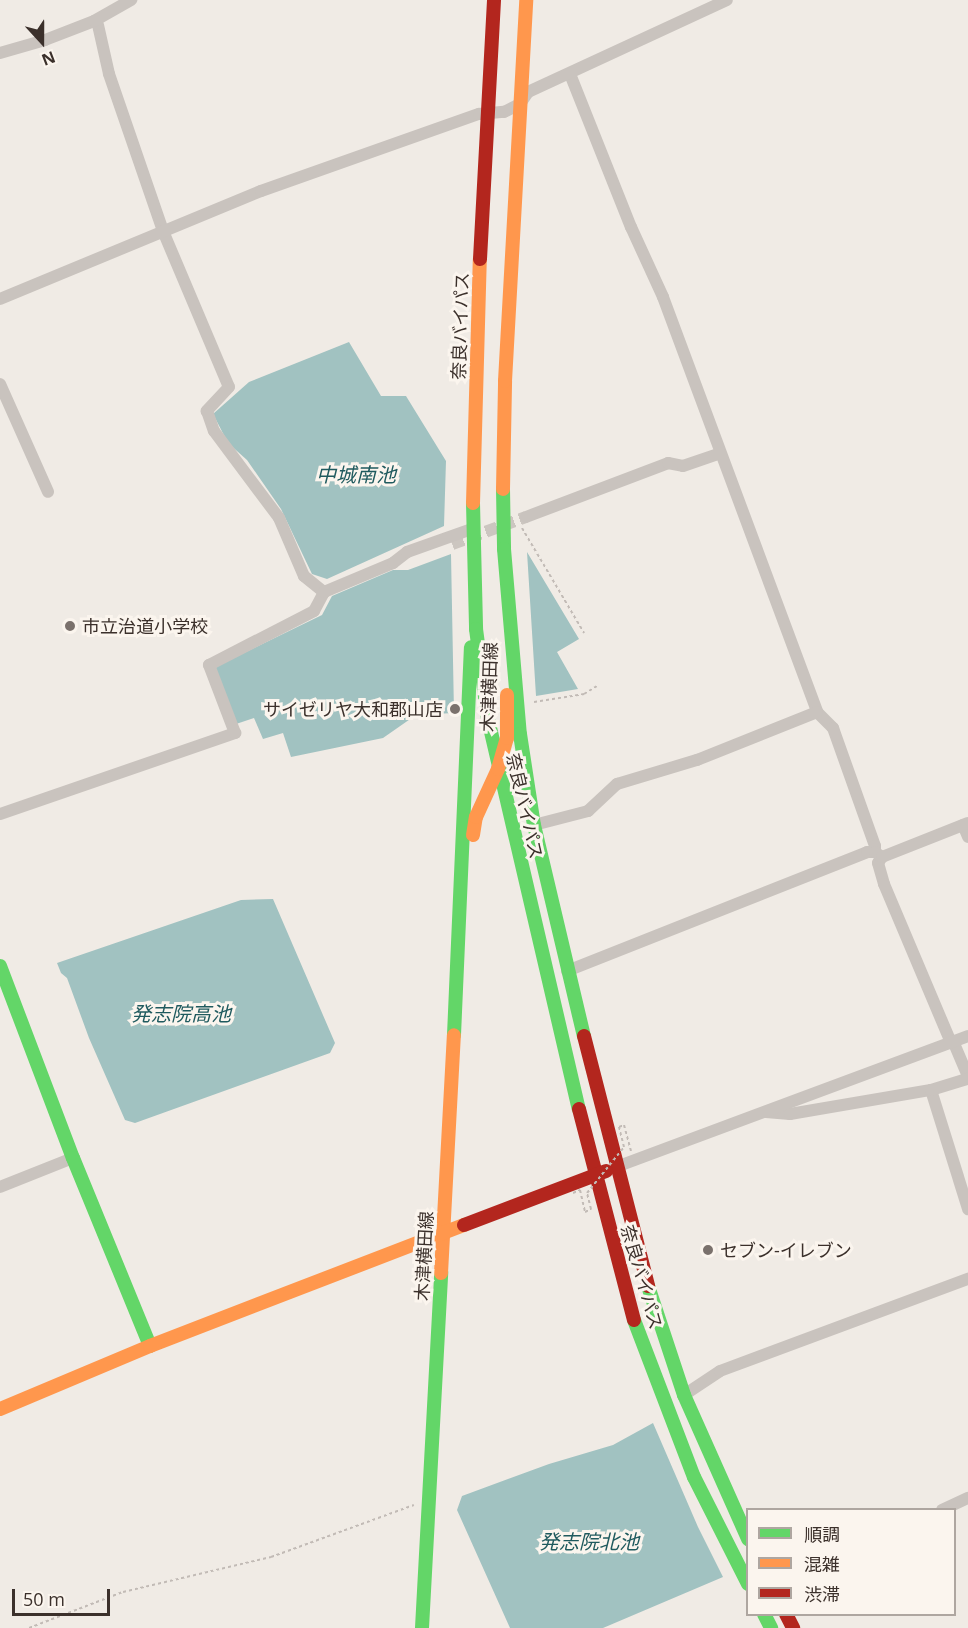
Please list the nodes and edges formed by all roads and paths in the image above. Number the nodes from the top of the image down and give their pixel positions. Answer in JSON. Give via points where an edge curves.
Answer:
{"nodes":[{"id":1,"x":131,"y":0,"type":"edge"},
{"id":2,"x":494,"y":0,"type":"edge"},
{"id":3,"x":526,"y":0,"type":"edge"},
{"id":4,"x":727,"y":0,"type":"edge"},
{"id":5,"x":98,"y":25,"type":"dead end"},
{"id":6,"x":0,"y":53,"type":"edge"},
{"id":7,"x":570,"y":74,"type":"junction"},
{"id":8,"x":520,"y":104,"type":"junction"},
{"id":9,"x":489,"y":112,"type":"junction"},
{"id":10,"x":163,"y":231,"type":"junction"},
{"id":11,"x":0,"y":299,"type":"edge"},
{"id":12,"x":0,"y":384,"type":"edge"},
{"id":13,"x":720,"y":453,"type":"junction"},
{"id":14,"x":48,"y":492,"type":"dead end"},
{"id":15,"x":526,"y":517,"type":"tunnel mouth"},
{"id":16,"x":504,"y":527,"type":"junction"},
{"id":17,"x":472,"y":529,"type":"junction"},
{"id":18,"x":452,"y":544,"type":"tunnel mouth"},
{"id":19,"x":393,"y":563,"type":"junction"},
{"id":20,"x":324,"y":592,"type":"junction"},
{"id":21,"x":510,"y":626,"type":"junction"},
{"id":22,"x":476,"y":628,"type":"junction"},
{"id":23,"x":584,"y":633,"type":"dead end"},
{"id":24,"x":597,"y":686,"type":"dead end"},
{"id":25,"x":516,"y":703,"type":"junction"},
{"id":26,"x":817,"y":712,"type":"junction"},
{"id":27,"x":498,"y":769,"type":"junction"},
{"id":28,"x":0,"y":814,"type":"edge"},
{"id":29,"x":534,"y":825,"type":"junction"},
{"id":30,"x":966,"y":828,"type":"edge"},
{"id":31,"x":878,"y":855,"type":"junction"},
{"id":32,"x":462,"y":887,"type":"junction"},
{"id":33,"x":0,"y":966,"type":"edge"},
{"id":34,"x":567,"y":971,"type":"junction"},
{"id":35,"x":968,"y":1036,"type":"edge"},
{"id":36,"x":952,"y":1041,"type":"junction"},
{"id":37,"x":968,"y":1078,"type":"edge"},
{"id":38,"x":931,"y":1090,"type":"junction"},
{"id":39,"x":764,"y":1111,"type":"junction"},
{"id":40,"x":631,"y":1151,"type":"dead end"},
{"id":41,"x":73,"y":1158,"type":"junction"},
{"id":42,"x":616,"y":1167,"type":"junction"},
{"id":43,"x":595,"y":1174,"type":"junction"},
{"id":44,"x":0,"y":1187,"type":"edge"},
{"id":45,"x":573,"y":1193,"type":"dead end"},
{"id":46,"x":968,"y":1209,"type":"edge"},
{"id":47,"x":444,"y":1234,"type":"junction"},
{"id":48,"x":968,"y":1279,"type":"edge"},
{"id":49,"x":150,"y":1346,"type":"junction"},
{"id":50,"x":684,"y":1395,"type":"junction"},
{"id":51,"x":0,"y":1409,"type":"edge"},
{"id":52,"x":968,"y":1498,"type":"edge"},
{"id":53,"x":429,"y":1500,"type":"junction"},
{"id":54,"x":944,"y":1508,"type":"edge"},
{"id":55,"x":746,"y":1537,"type":"edge"},
{"id":56,"x":746,"y":1582,"type":"edge"},
{"id":57,"x":29,"y":1628,"type":"edge"},
{"id":58,"x":422,"y":1628,"type":"edge"}],
"edges":[{"from":1,"to":6,"type":"street","via":[[94,21]]},
{"from":2,"to":9,"type":"main road","name":"奈良バイパス"},
{"from":3,"to":8,"type":"main road","name":"奈良バイパス"},
{"from":4,"to":7,"type":"street"},
{"from":5,"to":10,"type":"street","via":[[109,74]]},
{"from":7,"to":8,"type":"street","via":[[528,92]]},
{"from":7,"to":13,"type":"street","via":[[663,297]]},
{"from":8,"to":9,"type":"street","via":[[504,112]]},
{"from":8,"to":16,"type":"main road","name":"奈良バイパス","via":[[505,381]]},
{"from":9,"to":10,"type":"street","via":[[261,191]]},
{"from":9,"to":17,"type":"main road","name":"奈良バイパス"},
{"from":10,"to":11,"type":"street"},
{"from":10,"to":20,"type":"street","via":[[229,387],[207,411],[214,431],[279,518],[304,576]]},
{"from":12,"to":14,"type":"street"},
{"from":13,"to":15,"type":"street","via":[[683,466],[668,463]]},
{"from":13,"to":26,"type":"street"},
{"from":16,"to":21,"type":"main road","name":"奈良バイパス"},
{"from":16,"to":23,"type":"path","via":[[521,527]]},
{"from":17,"to":19,"type":"street","via":[[408,552]]},
{"from":17,"to":22,"type":"main road","name":"奈良バイパス"},
{"from":18,"to":19,"type":"street"},
{"from":19,"to":20,"type":"street"},
{"from":20,"to":28,"type":"street","via":[[314,611],[209,665],[235,734]]},
{"from":21,"to":25,"type":"main road","name":"奈良バイパス"},
{"from":21,"to":27,"type":"main road","name":"木津横田線","via":[[507,738]]},
{"from":22,"to":27,"type":"main road","name":"奈良バイパス"},
{"from":22,"to":32,"type":"main road","name":"木津横田線","via":[[471,643]]},
{"from":24,"to":25,"type":"path","via":[[584,694]]},
{"from":25,"to":29,"type":"main road","name":"奈良バイパス"},
{"from":26,"to":29,"type":"street","via":[[697,760],[617,784],[588,811]]},
{"from":26,"to":31,"type":"street","via":[[833,728]]},
{"from":27,"to":32,"type":"main road","name":"木津横田線","via":[[476,817]]},
{"from":27,"to":43,"type":"main road","name":"奈良バイパス"},
{"from":29,"to":34,"type":"main road","name":"奈良バイパス"},
{"from":30,"to":31,"type":"street"},
{"from":31,"to":34,"type":"street","via":[[867,852]]},
{"from":31,"to":36,"type":"street","via":[[884,884]]},
{"from":32,"to":47,"type":"main road","name":"木津横田線"},
{"from":33,"to":41,"type":"main road"},
{"from":34,"to":42,"type":"main road","name":"奈良バイパス"},
{"from":35,"to":36,"type":"street"},
{"from":36,"to":37,"type":"street"},
{"from":36,"to":39,"type":"street"},
{"from":37,"to":38,"type":"street"},
{"from":38,"to":39,"type":"street","via":[[790,1114]]},
{"from":38,"to":46,"type":"street"},
{"from":39,"to":42,"type":"street"},
{"from":40,"to":45,"type":"path","bridge":true,"via":[[624,1125],[619,1127],[624,1147],[587,1193],[591,1209],[585,1212],[580,1190]]},
{"from":41,"to":44,"type":"street"},
{"from":41,"to":49,"type":"main road"},
{"from":42,"to":43,"type":"main road"},
{"from":42,"to":50,"type":"main road","name":"奈良バイパス","via":[[653,1307]]},
{"from":43,"to":47,"type":"main road"},
{"from":43,"to":56,"type":"main road","name":"奈良バイパス","via":[[647,1359],[709,1510]]},
{"from":47,"to":49,"type":"main road"},
{"from":47,"to":53,"type":"main road","name":"木津横田線"},
{"from":48,"to":50,"type":"street","via":[[720,1371]]},
{"from":49,"to":51,"type":"main road"},
{"from":50,"to":55,"type":"main road","name":"奈良バイパス"},
{"from":52,"to":54,"type":"street"},
{"from":53,"to":57,"type":"path","via":[[271,1557],[123,1592]]},
{"from":53,"to":58,"type":"main road","name":"木津横田線"}]}
